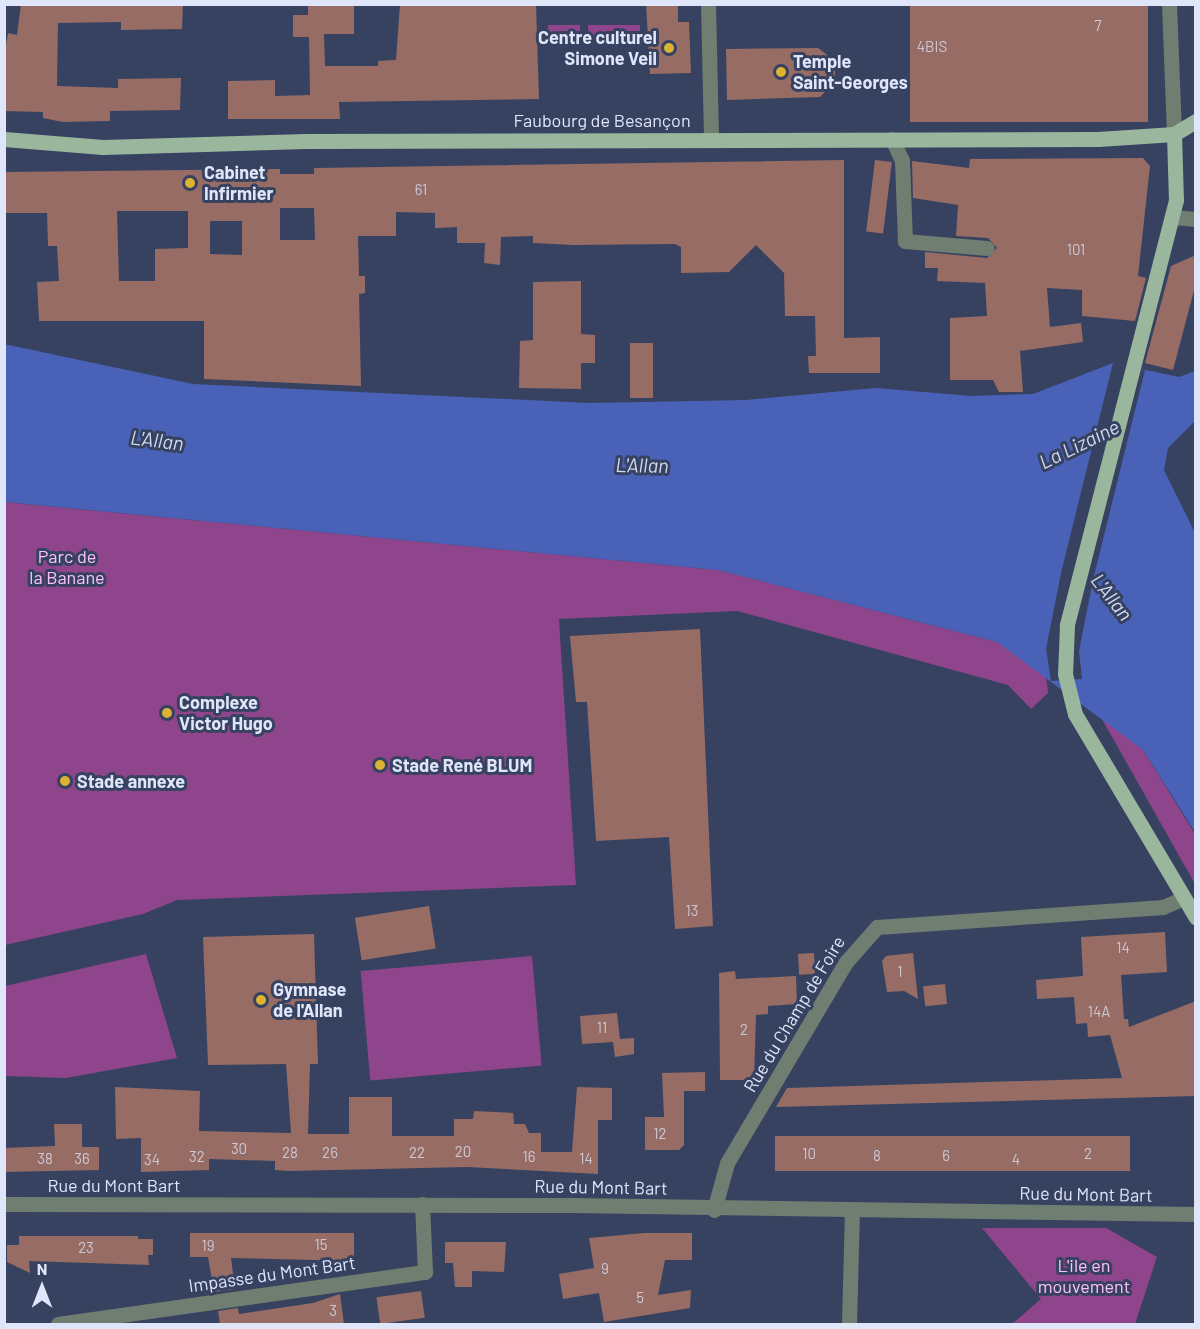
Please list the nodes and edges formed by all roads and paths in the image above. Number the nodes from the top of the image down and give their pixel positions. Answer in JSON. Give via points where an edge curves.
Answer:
{"nodes":[{"id":1,"x":708,"y":4,"type":"edge"},
{"id":2,"x":1169,"y":4,"type":"edge"},
{"id":3,"x":1196,"y":121,"type":"edge"},
{"id":4,"x":1174,"y":134,"type":"junction"},
{"id":5,"x":4,"y":139,"type":"edge"},
{"id":6,"x":711,"y":139,"type":"junction"},
{"id":7,"x":892,"y":139,"type":"junction"},
{"id":8,"x":1173,"y":217,"type":"junction"},
{"id":9,"x":1196,"y":219,"type":"edge"},
{"id":10,"x":987,"y":248,"type":"dead end"},
{"id":11,"x":1183,"y":898,"type":"junction"},
{"id":12,"x":1196,"y":918,"type":"edge"},
{"id":13,"x":4,"y":1204,"type":"edge"},
{"id":14,"x":422,"y":1204,"type":"junction"},
{"id":15,"x":714,"y":1210,"type":"junction"},
{"id":16,"x":852,"y":1212,"type":"junction"},
{"id":17,"x":1196,"y":1214,"type":"edge"},
{"id":18,"x":58,"y":1324,"type":"edge"},
{"id":19,"x":849,"y":1324,"type":"edge"}],
"edges":[{"from":1,"to":6,"type":"street"},
{"from":2,"to":4,"type":"street"},
{"from":3,"to":4,"type":"main road","name":"Faubourg de Besançon"},
{"from":4,"to":7,"type":"main road","name":"Faubourg de Besançon"},
{"from":4,"to":8,"type":"main road"},
{"from":5,"to":6,"type":"main road","name":"Faubourg de Besançon","via":[[103,147]]},
{"from":6,"to":7,"type":"main road","name":"Faubourg de Besançon"},
{"from":7,"to":10,"type":"street","via":[[902,160],[905,241]]},
{"from":8,"to":9,"type":"street"},
{"from":8,"to":11,"type":"main road","via":[[1066,625],[1065,674],[1075,714]]},
{"from":11,"to":12,"type":"main road"},
{"from":11,"to":15,"type":"street","name":"Rue du Champ de Foire","via":[[1163,907],[889,923],[867,934],[727,1163]]},
{"from":13,"to":14,"type":"street","name":"Rue du Mont Bart"},
{"from":14,"to":15,"type":"street","name":"Rue du Mont Bart"},
{"from":14,"to":18,"type":"street","name":"Impasse du Mont Bart","via":[[425,1272]]},
{"from":15,"to":16,"type":"street","name":"Rue du Mont Bart"},
{"from":16,"to":17,"type":"street","name":"Rue du Mont Bart"},
{"from":16,"to":19,"type":"street"}]}
